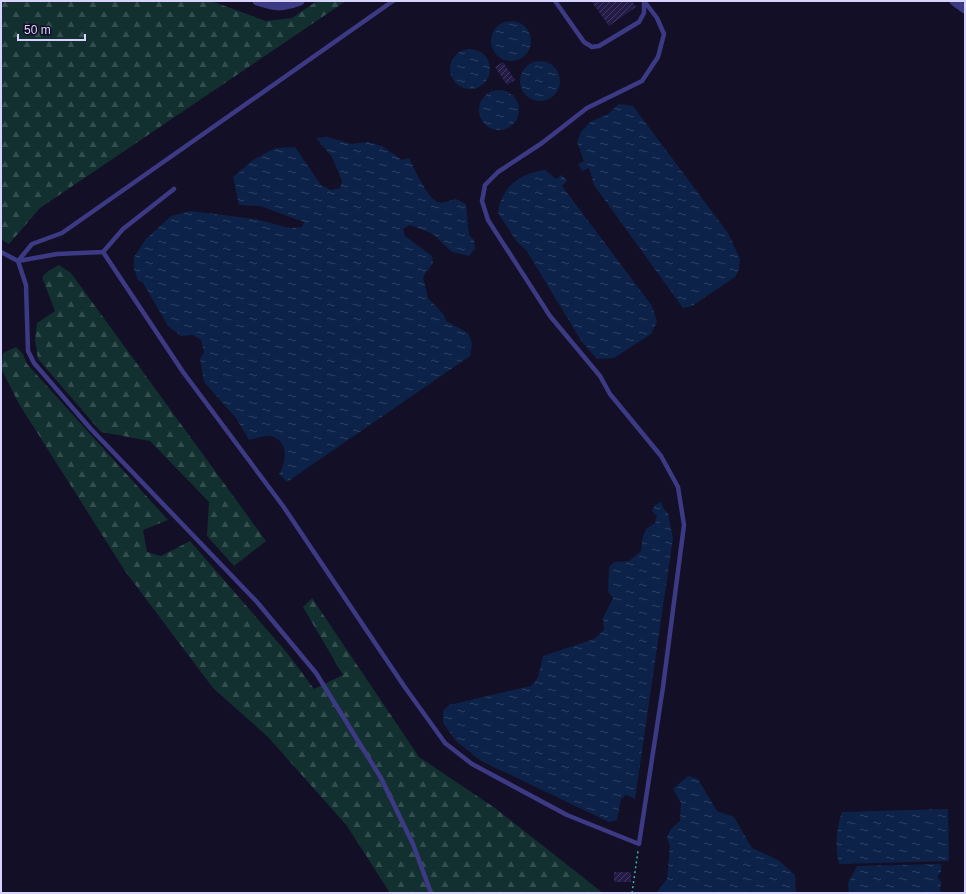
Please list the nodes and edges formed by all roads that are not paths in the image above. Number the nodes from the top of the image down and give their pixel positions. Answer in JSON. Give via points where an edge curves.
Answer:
{"nodes":[{"id":1,"x":257,"y":1,"type":"edge"},
{"id":2,"x":300,"y":1,"type":"edge"},
{"id":3,"x":393,"y":1,"type":"edge"},
{"id":4,"x":555,"y":1,"type":"edge"},
{"id":5,"x":644,"y":1,"type":"edge"},
{"id":6,"x":954,"y":1,"type":"edge"},
{"id":7,"x":965,"y":9,"type":"edge"},
{"id":8,"x":174,"y":189,"type":"dead end"},
{"id":9,"x":1,"y":252,"type":"edge"},
{"id":10,"x":103,"y":252,"type":"junction"},
{"id":11,"x":18,"y":261,"type":"junction"},
{"id":12,"x":431,"y":893,"type":"edge"}],
"edges":[{"from":1,"to":2,"type":"street","via":[[274,6],[288,6]]},
{"from":3,"to":11,"type":"lane","via":[[62,233],[32,244]]},
{"from":4,"to":5,"type":"lane","via":[[584,42],[592,47],[599,46],[639,22],[644,13]]},
{"from":5,"to":10,"type":"lane","via":[[657,18],[664,34],[658,57],[642,82],[587,108],[542,143],[498,172],[485,186],[482,201],[488,220],[550,316],[661,456],[678,487],[684,525],[640,844],[567,815],[472,764],[445,743],[283,506],[183,372]]},
{"from":6,"to":7,"type":"street"},
{"from":8,"to":10,"type":"lane","via":[[123,229]]},
{"from":9,"to":11,"type":"lane"},
{"from":10,"to":11,"type":"lane","via":[[57,254]]},
{"from":11,"to":12,"type":"lane","via":[[26,285],[28,351],[34,363],[90,428],[257,602],[316,673],[381,778],[412,844]]}]}
